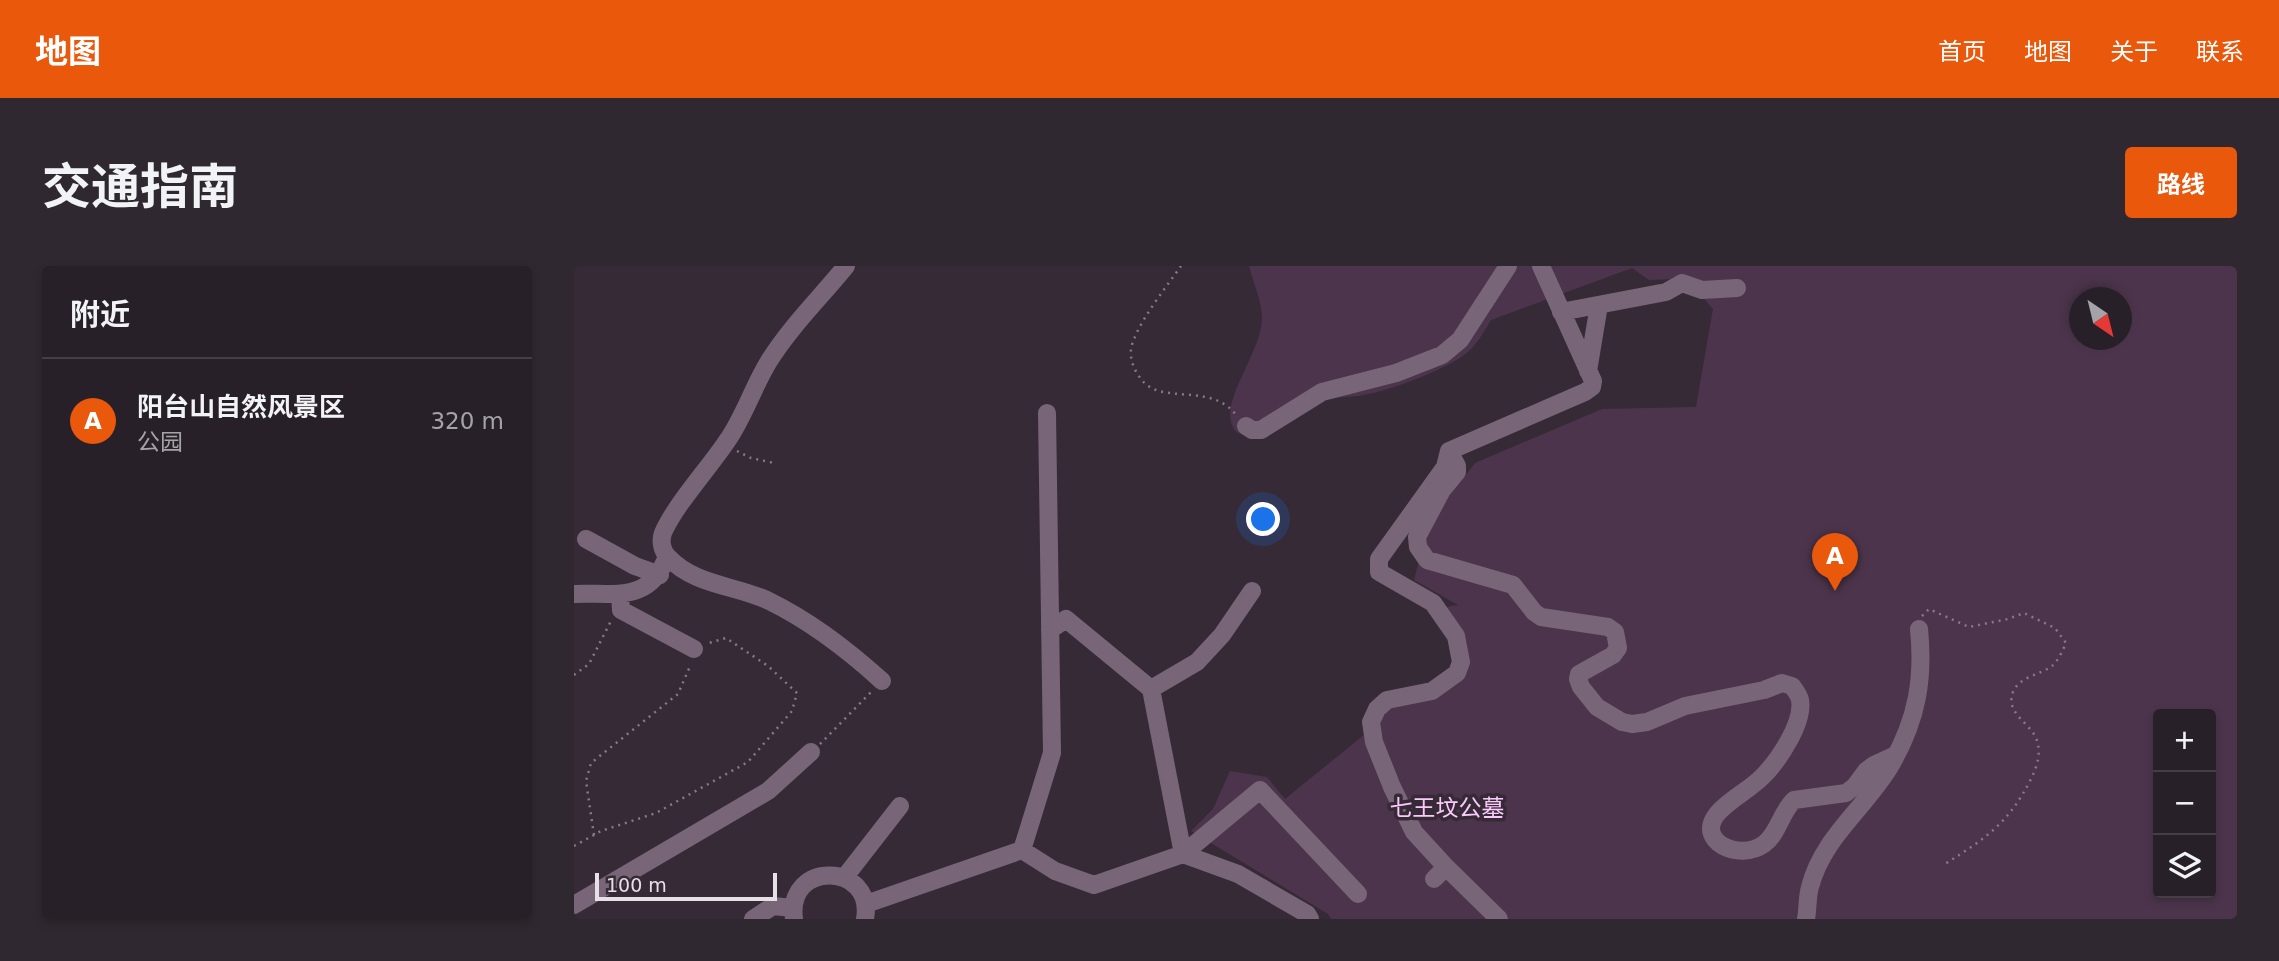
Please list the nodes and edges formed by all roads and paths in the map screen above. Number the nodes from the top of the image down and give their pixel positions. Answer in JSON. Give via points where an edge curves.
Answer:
{"nodes":[{"id":1,"x":846,"y":266,"type":"edge"},
{"id":2,"x":1181,"y":266,"type":"edge"},
{"id":3,"x":1508,"y":266,"type":"edge"},
{"id":4,"x":1541,"y":266,"type":"edge"},
{"id":5,"x":1737,"y":288,"type":"dead end"},
{"id":6,"x":1599,"y":305,"type":"junction"},
{"id":7,"x":1561,"y":312,"type":"junction"},
{"id":8,"x":1588,"y":371,"type":"junction"},
{"id":9,"x":1047,"y":413,"type":"dead end"},
{"id":10,"x":1246,"y":426,"type":"joint"},
{"id":11,"x":725,"y":445,"type":"junction"},
{"id":12,"x":1449,"y":451,"type":"junction"},
{"id":13,"x":774,"y":463,"type":"dead end"},
{"id":14,"x":586,"y":540,"type":"dead end"},
{"id":15,"x":667,"y":556,"type":"junction"},
{"id":16,"x":660,"y":575,"type":"junction"},
{"id":17,"x":1252,"y":591,"type":"dead end"},
{"id":18,"x":574,"y":594,"type":"edge"},
{"id":19,"x":621,"y":602,"type":"junction"},
{"id":20,"x":1919,"y":629,"type":"joint"},
{"id":21,"x":1050,"y":630,"type":"junction"},
{"id":22,"x":694,"y":649,"type":"junction"},
{"id":23,"x":574,"y":675,"type":"edge"},
{"id":24,"x":882,"y":681,"type":"joint"},
{"id":25,"x":1151,"y":690,"type":"junction"},
{"id":26,"x":811,"y":752,"type":"joint"},
{"id":27,"x":1896,"y":755,"type":"junction"},
{"id":28,"x":900,"y":806,"type":"dead end"},
{"id":29,"x":594,"y":835,"type":"junction"},
{"id":30,"x":574,"y":846,"type":"edge"},
{"id":31,"x":1022,"y":850,"type":"junction"},
{"id":32,"x":1183,"y":854,"type":"junction"},
{"id":33,"x":1945,"y":864,"type":"dead end"},
{"id":34,"x":844,"y":878,"type":"junction"},
{"id":35,"x":1357,"y":894,"type":"dead end"},
{"id":36,"x":574,"y":905,"type":"edge"},
{"id":37,"x":866,"y":912,"type":"edge"},
{"id":38,"x":793,"y":913,"type":"edge"},
{"id":39,"x":753,"y":919,"type":"edge"},
{"id":40,"x":1310,"y":919,"type":"edge"},
{"id":41,"x":1499,"y":919,"type":"edge"},
{"id":42,"x":1806,"y":919,"type":"edge"}],
"edges":[{"from":1,"to":11,"type":"street","via":[[794,325]]},
{"from":2,"to":10,"type":"path","via":[[1139,330],[1131,348],[1132,364],[1146,385],[1204,395],[1233,410]]},
{"from":3,"to":10,"type":"street","via":[[1460,340],[1442,355],[1396,373],[1322,392],[1261,430]]},
{"from":4,"to":7,"type":"street"},
{"from":5,"to":6,"type":"street","via":[[1702,289],[1682,283],[1666,292]]},
{"from":6,"to":7,"type":"street"},
{"from":6,"to":8,"type":"street"},
{"from":7,"to":8,"type":"street"},
{"from":8,"to":12,"type":"street","via":[[1593,381],[1585,392]]},
{"from":9,"to":21,"type":"street"},
{"from":11,"to":13,"type":"path"},
{"from":11,"to":15,"type":"street","via":[[664,531],[661,542]]},
{"from":12,"to":27,"type":"street","via":[[1457,472],[1417,537],[1418,547],[1427,560],[1513,585],[1541,617],[1608,627],[1615,632],[1618,648],[1613,655],[1579,674],[1581,687],[1597,707],[1622,722],[1647,722],[1685,706],[1782,683],[1792,686],[1800,700],[1793,733],[1763,776],[1717,814],[1713,831],[1719,844],[1741,852],[1757,848],[1767,842],[1794,800],[1846,793],[1866,771]]},
{"from":12,"to":41,"type":"street","via":[[1445,467],[1379,559],[1379,572],[1433,603],[1456,636],[1461,662],[1457,673],[1432,691],[1387,700],[1371,722],[1374,743],[1392,787],[1440,873]]},
{"from":14,"to":16,"type":"street"},
{"from":15,"to":16,"type":"street"},
{"from":15,"to":24,"type":"street","via":[[699,579],[767,600],[807,623]]},
{"from":16,"to":19,"type":"street"},
{"from":17,"to":25,"type":"street","via":[[1197,662]]},
{"from":18,"to":19,"type":"street"},
{"from":19,"to":22,"type":"street"},
{"from":19,"to":23,"type":"path","via":[[589,664]]},
{"from":20,"to":27,"type":"street","via":[[1920,690]]},
{"from":20,"to":33,"type":"path","via":[[1922,613],[1929,609],[1969,627],[2024,613],[2055,628],[2066,643],[2053,665],[2022,681],[2014,692],[2015,712],[2032,732],[2038,748],[2038,765],[2024,792],[1986,838]]},
{"from":21,"to":25,"type":"street","via":[[1066,619]]},
{"from":21,"to":31,"type":"street","via":[[1052,753]]},
{"from":22,"to":29,"type":"path","via":[[678,694],[591,763],[586,781]]},
{"from":22,"to":29,"type":"path","via":[[726,638],[768,666],[797,693],[792,711],[748,762],[656,814]]},
{"from":24,"to":26,"type":"path"},
{"from":25,"to":32,"type":"street"},
{"from":26,"to":36,"type":"street","via":[[768,791]]},
{"from":27,"to":42,"type":"street","via":[[1827,847],[1809,889]]},
{"from":28,"to":34,"type":"street"},
{"from":29,"to":30,"type":"path"},
{"from":31,"to":32,"type":"street","via":[[1055,871],[1094,885]]},
{"from":31,"to":37,"type":"street"},
{"from":32,"to":35,"type":"street","via":[[1260,790]]},
{"from":32,"to":40,"type":"street","via":[[1266,888]]},
{"from":34,"to":37,"type":"street","via":[[860,891]]},
{"from":34,"to":38,"type":"street","via":[[827,874],[814,878],[798,892]]},
{"from":38,"to":39,"type":"street","via":[[773,905]]}]}
